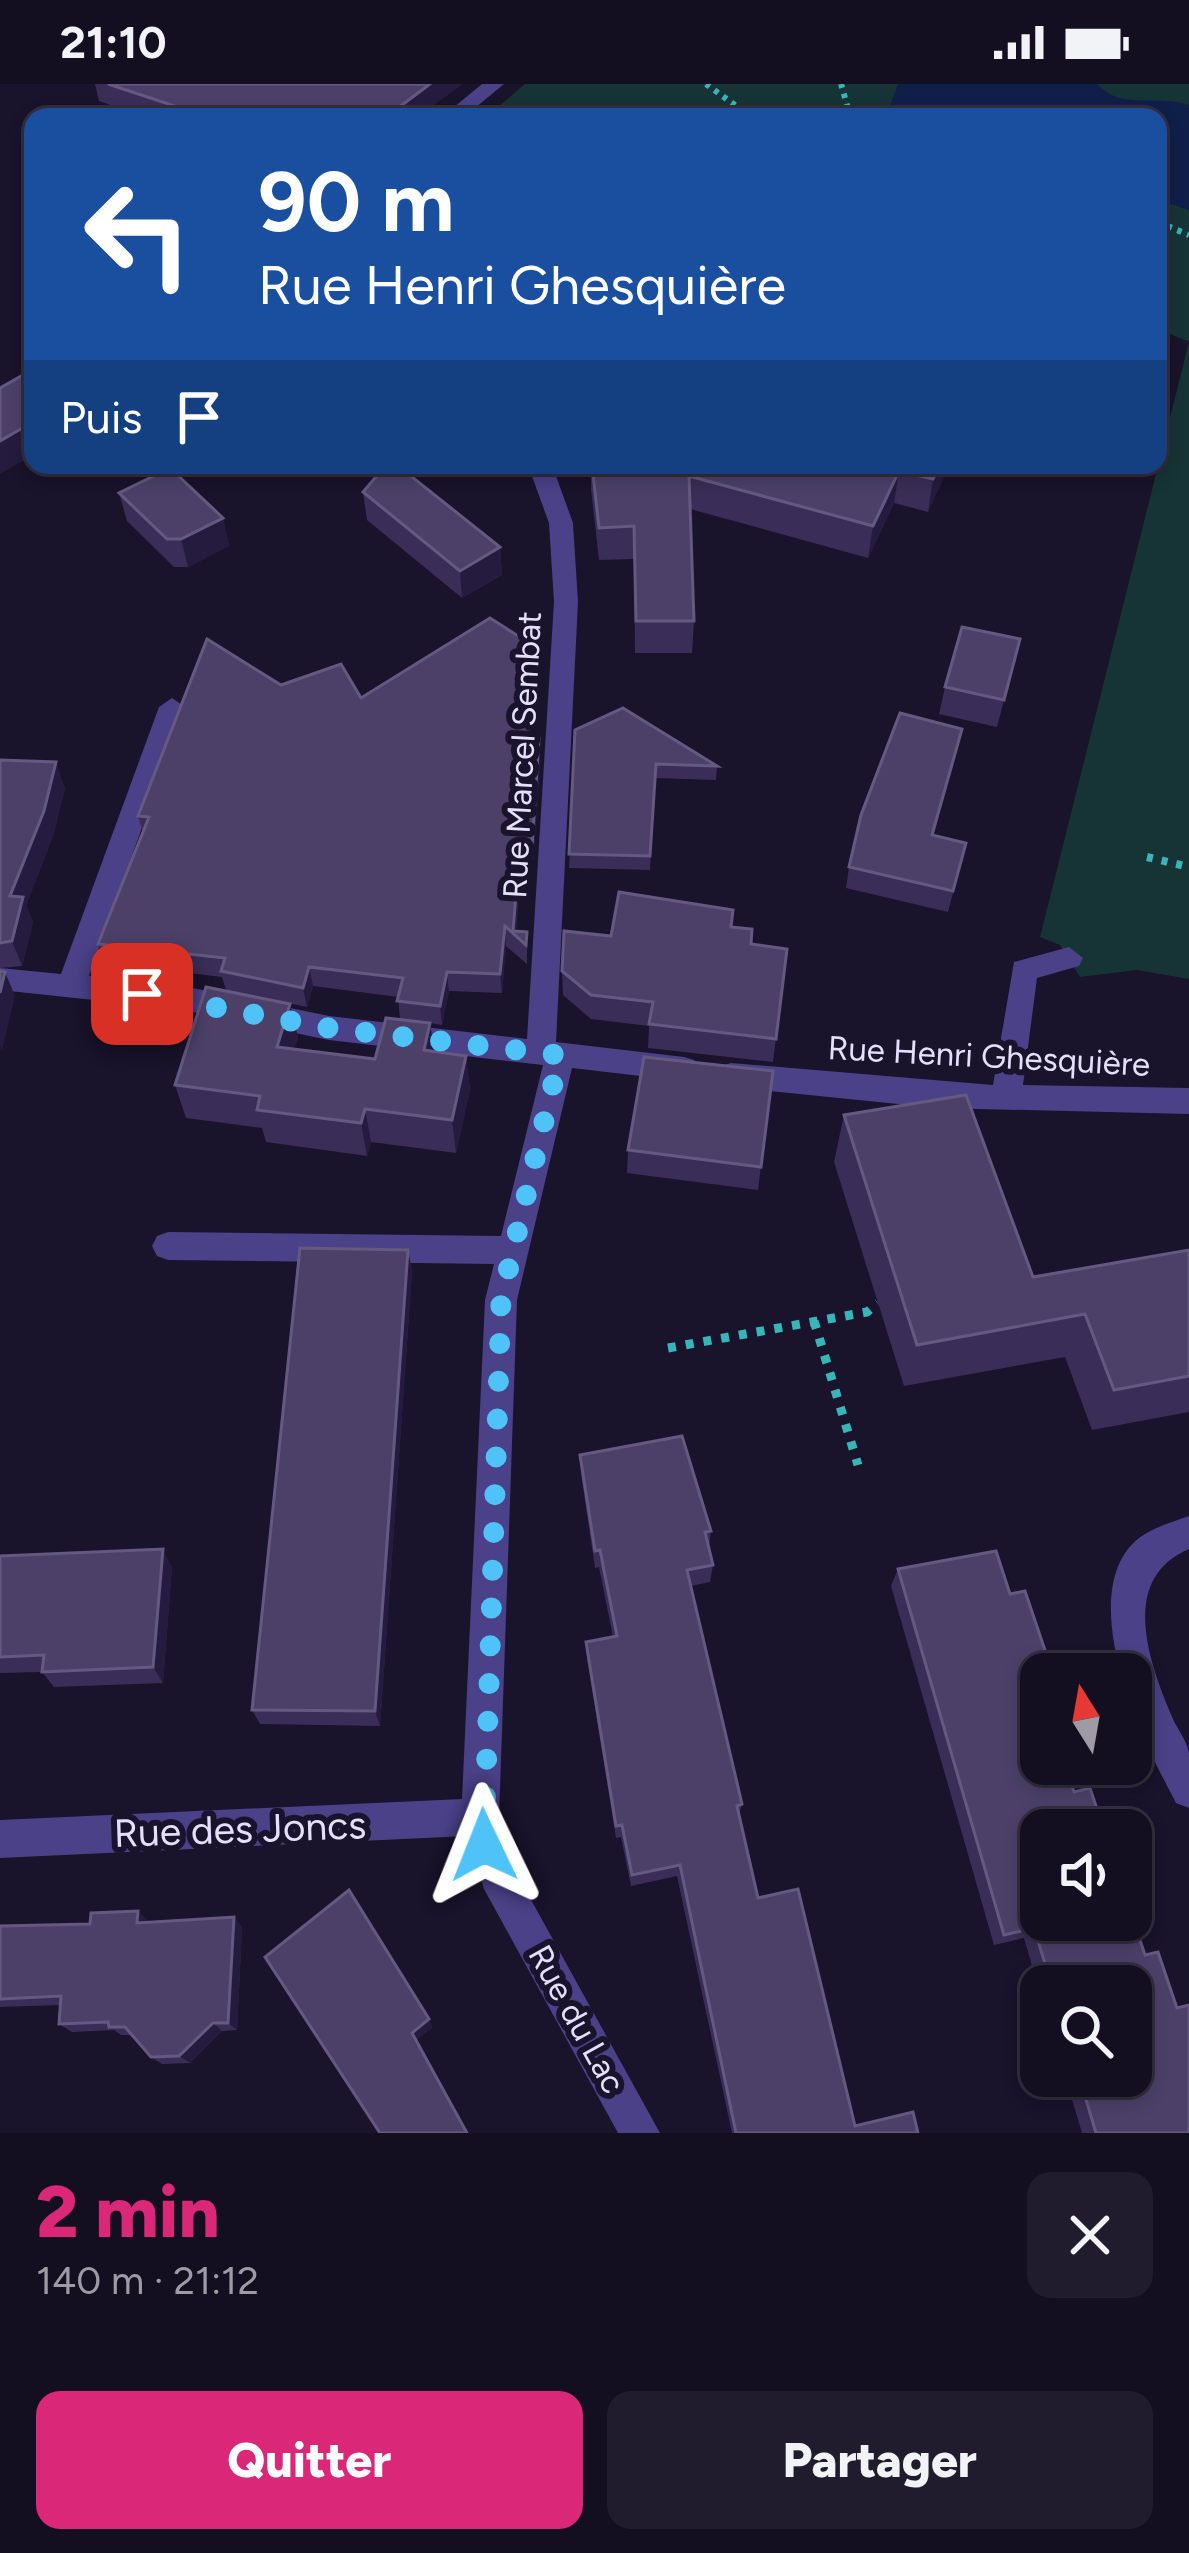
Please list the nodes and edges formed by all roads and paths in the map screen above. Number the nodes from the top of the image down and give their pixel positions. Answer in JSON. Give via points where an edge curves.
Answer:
{"nodes":[{"id":1,"x":494,"y":84,"type":"edge"},
{"id":2,"x":706,"y":84,"type":"edge"},
{"id":3,"x":463,"y":108,"type":"edge"},
{"id":4,"x":739,"y":108,"type":"edge"},
{"id":5,"x":543,"y":474,"type":"edge"},
{"id":6,"x":172,"y":706,"type":"dead end"},
{"id":7,"x":1147,"y":857,"type":"dead end"},
{"id":8,"x":1189,"y":867,"type":"edge"},
{"id":9,"x":1069,"y":958,"type":"dead end"},
{"id":10,"x":0,"y":979,"type":"edge"},
{"id":11,"x":71,"y":986,"type":"junction"},
{"id":12,"x":550,"y":1054,"type":"junction"},
{"id":13,"x":1006,"y":1097,"type":"junction"},
{"id":14,"x":1189,"y":1100,"type":"edge"},
{"id":15,"x":168,"y":1246,"type":"dead end"},
{"id":16,"x":511,"y":1250,"type":"junction"},
{"id":17,"x":878,"y":1303,"type":"dead end"},
{"id":18,"x":814,"y":1321,"type":"junction"},
{"id":19,"x":668,"y":1348,"type":"dead end"},
{"id":20,"x":858,"y":1466,"type":"dead end"},
{"id":21,"x":1189,"y":1532,"type":"edge"},
{"id":22,"x":1189,"y":1790,"type":"edge"},
{"id":23,"x":481,"y":1817,"type":"junction"},
{"id":24,"x":0,"y":1839,"type":"edge"},
{"id":25,"x":640,"y":2133,"type":"edge"}],
"edges":[{"from":1,"to":3,"type":"street"},
{"from":2,"to":4,"type":"path"},
{"from":5,"to":12,"type":"street","name":"Rue Marcel Sembat","via":[[560,523],[566,602]]},
{"from":6,"to":11,"type":"street"},
{"from":7,"to":8,"type":"path"},
{"from":9,"to":13,"type":"street","via":[[1024,970]]},
{"from":10,"to":11,"type":"street","name":"Rue Henri Ghesquière"},
{"from":11,"to":12,"type":"street","name":"Rue Henri Ghesquière"},
{"from":12,"to":13,"type":"street","name":"Rue Henri Ghesquière","via":[[896,1093]]},
{"from":12,"to":16,"type":"street","name":"Rue du Lac"},
{"from":13,"to":14,"type":"street","name":"Rue Henri Ghesquière"},
{"from":15,"to":16,"type":"street"},
{"from":16,"to":23,"type":"street","name":"Rue du Lac","via":[[501,1300]]},
{"from":17,"to":18,"type":"path"},
{"from":18,"to":19,"type":"path"},
{"from":18,"to":20,"type":"path"},
{"from":21,"to":22,"type":"street","via":[[1153,1546],[1127,1595],[1127,1623],[1156,1727]]},
{"from":23,"to":24,"type":"street","name":"Rue des Joncs"},
{"from":23,"to":25,"type":"street","name":"Rue du Lac","via":[[496,1876]]}]}
